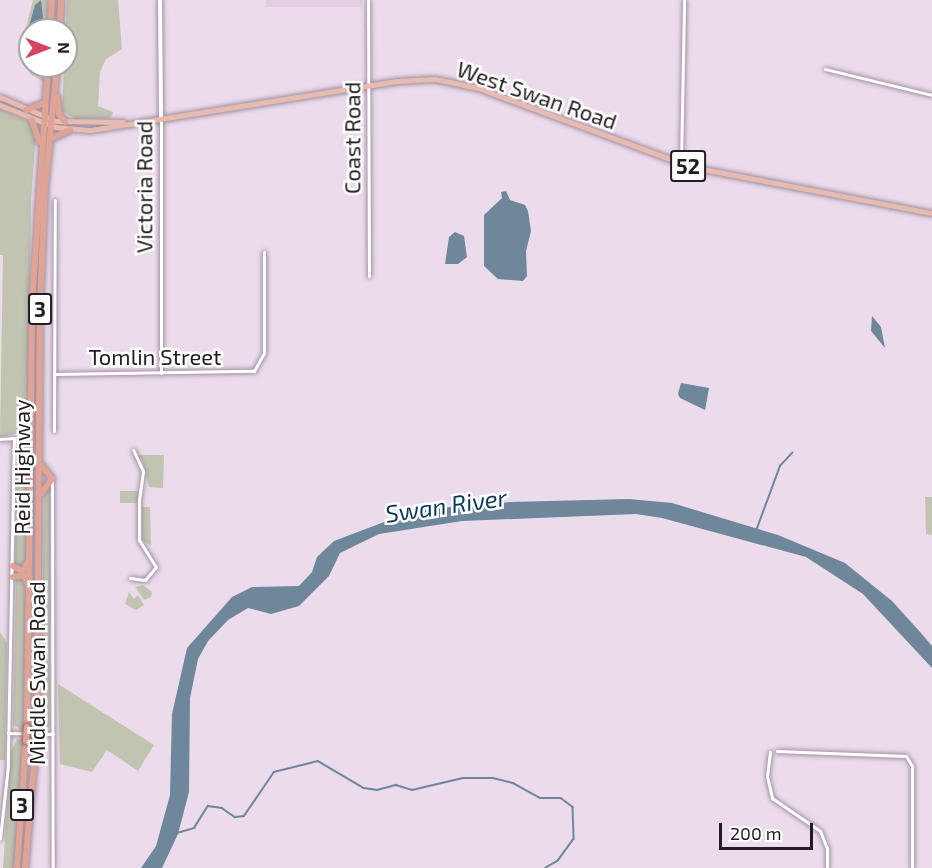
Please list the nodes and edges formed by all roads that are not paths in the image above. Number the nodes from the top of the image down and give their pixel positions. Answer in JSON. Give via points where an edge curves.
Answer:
{"nodes":[{"id":1,"x":52,"y":0,"type":"edge"},
{"id":2,"x":61,"y":0,"type":"edge"},
{"id":3,"x":160,"y":0,"type":"edge"},
{"id":4,"x":368,"y":0,"type":"edge"},
{"id":5,"x":684,"y":0,"type":"edge"},
{"id":6,"x":51,"y":18,"type":"edge"},
{"id":7,"x":60,"y":18,"type":"edge"},
{"id":8,"x":825,"y":69,"type":"dead end"},
{"id":9,"x":47,"y":78,"type":"edge"},
{"id":10,"x":56,"y":78,"type":"edge"},
{"id":11,"x":368,"y":85,"type":"junction"},
{"id":12,"x":55,"y":88,"type":"junction"},
{"id":13,"x":932,"y":95,"type":"edge"},
{"id":14,"x":0,"y":97,"type":"edge"},
{"id":15,"x":45,"y":102,"type":"junction"},
{"id":16,"x":0,"y":105,"type":"edge"},
{"id":17,"x":26,"y":110,"type":"junction"},
{"id":18,"x":161,"y":117,"type":"junction"},
{"id":19,"x":32,"y":120,"type":"junction"},
{"id":20,"x":43,"y":120,"type":"junction"},
{"id":21,"x":65,"y":122,"type":"junction"},
{"id":22,"x":51,"y":123,"type":"junction"},
{"id":23,"x":125,"y":123,"type":"junction"},
{"id":24,"x":70,"y":130,"type":"junction"},
{"id":25,"x":49,"y":140,"type":"junction"},
{"id":26,"x":41,"y":145,"type":"junction"},
{"id":27,"x":681,"y":163,"type":"junction"},
{"id":28,"x":55,"y":200,"type":"dead end"},
{"id":29,"x":932,"y":213,"type":"edge"},
{"id":30,"x":264,"y":252,"type":"dead end"},
{"id":31,"x":369,"y":276,"type":"dead end"},
{"id":32,"x":161,"y":373,"type":"junction"},
{"id":33,"x":54,"y":374,"type":"junction"},
{"id":34,"x":54,"y":431,"type":"dead end"},
{"id":35,"x":0,"y":439,"type":"edge"},
{"id":36,"x":40,"y":448,"type":"junction"},
{"id":37,"x":133,"y":450,"type":"dead end"},
{"id":38,"x":52,"y":479,"type":"junction"},
{"id":39,"x":40,"y":512,"type":"junction"},
{"id":40,"x":31,"y":534,"type":"junction"},
{"id":41,"x":13,"y":566,"type":"junction"},
{"id":42,"x":13,"y":577,"type":"junction"},
{"id":43,"x":130,"y":578,"type":"dead end"},
{"id":44,"x":31,"y":618,"type":"junction"},
{"id":45,"x":8,"y":733,"type":"junction"},
{"id":46,"x":53,"y":735,"type":"junction"},
{"id":47,"x":777,"y":751,"type":"dead end"},
{"id":48,"x":770,"y":752,"type":"dead end"},
{"id":49,"x":0,"y":839,"type":"edge"},
{"id":50,"x":17,"y":868,"type":"edge"},
{"id":51,"x":25,"y":868,"type":"edge"},
{"id":52,"x":53,"y":868,"type":"edge"},
{"id":53,"x":827,"y":868,"type":"edge"},
{"id":54,"x":912,"y":868,"type":"edge"}],
"edges":[{"from":1,"to":6,"type":"highway"},
{"from":2,"to":7,"type":"highway"},
{"from":3,"to":18,"type":"street","name":"Victoria Road"},
{"from":4,"to":11,"type":"street","name":"Coast Road"},
{"from":5,"to":27,"type":"street"},
{"from":8,"to":13,"type":"street"},
{"from":9,"to":15,"type":"highway","name":"Reid Highway","number":"3"},
{"from":10,"to":12,"type":"highway","name":"Reid Highway","number":"3"},
{"from":11,"to":18,"type":"main road","name":"West Swan Road","number":"52"},
{"from":11,"to":27,"type":"main road","name":"West Swan Road","number":"52","via":[[435,79],[477,88]]},
{"from":11,"to":31,"type":"street","name":"Coast Road"},
{"from":12,"to":21,"type":"highway","via":[[58,114]]},
{"from":12,"to":22,"type":"highway","name":"Reid Highway","number":"3"},
{"from":14,"to":17,"type":"main road","name":"West Swan Road","number":"52"},
{"from":15,"to":17,"type":"highway"},
{"from":15,"to":20,"type":"highway","name":"Reid Highway","number":"3"},
{"from":16,"to":19,"type":"main road","name":"West Swan Road","number":"52"},
{"from":17,"to":20,"type":"main road","name":"West Swan Road","number":"52"},
{"from":18,"to":23,"type":"main road","name":"West Swan Road","number":"52"},
{"from":18,"to":32,"type":"street","name":"Victoria Road"},
{"from":19,"to":20,"type":"main road","name":"West Swan Road","number":"52"},
{"from":19,"to":26,"type":"highway"},
{"from":20,"to":22,"type":"main road","name":"West Swan Road","number":"52"},
{"from":20,"to":26,"type":"highway","name":"Reid Highway","number":"3"},
{"from":21,"to":22,"type":"main road","name":"West Swan Road","number":"52"},
{"from":21,"to":23,"type":"main road","name":"West Swan Road","number":"52"},
{"from":22,"to":24,"type":"main road","name":"West Swan Road","number":"52"},
{"from":22,"to":25,"type":"highway","name":"Reid Highway","number":"3"},
{"from":23,"to":24,"type":"main road","name":"West Swan Road","number":"52"},
{"from":24,"to":25,"type":"highway"},
{"from":25,"to":36,"type":"highway","name":"Reid Highway","number":"3","via":[[40,305]]},
{"from":26,"to":40,"type":"highway","name":"Reid Highway","number":"3","via":[[32,303]]},
{"from":27,"to":29,"type":"main road","name":"West Swan Road","number":"52"},
{"from":28,"to":33,"type":"street"},
{"from":30,"to":32,"type":"street","name":"Tomlin Street","via":[[264,353],[254,371]]},
{"from":32,"to":33,"type":"street","name":"Tomlin Street"},
{"from":33,"to":34,"type":"street"},
{"from":35,"to":41,"type":"street","via":[[14,438]]},
{"from":36,"to":38,"type":"highway","via":[[43,471]]},
{"from":36,"to":39,"type":"highway","name":"Reid Highway","number":"3"},
{"from":37,"to":43,"type":"street","via":[[143,471],[139,540],[156,567],[145,580]]},
{"from":38,"to":39,"type":"highway","via":[[43,488]]},
{"from":38,"to":46,"type":"street","name":"Middle Swan Road"},
{"from":39,"to":51,"type":"highway","name":"Reid Highway","number":"3","bridge":true,"via":[[37,726]]},
{"from":40,"to":41,"type":"highway","via":[[27,568],[17,570]]},
{"from":40,"to":44,"type":"highway","name":"Reid Highway","number":"3"},
{"from":41,"to":42,"type":"street"},
{"from":42,"to":44,"type":"highway","via":[[27,577]]},
{"from":42,"to":45,"type":"street"},
{"from":44,"to":50,"type":"highway","name":"Reid Highway","number":"3","bridge":true},
{"from":45,"to":46,"type":"street"},
{"from":45,"to":49,"type":"street"},
{"from":46,"to":52,"type":"street","name":"Middle Swan Road"},
{"from":47,"to":54,"type":"street","via":[[906,756],[912,766]]},
{"from":48,"to":53,"type":"street","via":[[767,776],[772,798],[820,831],[827,848]]}]}
